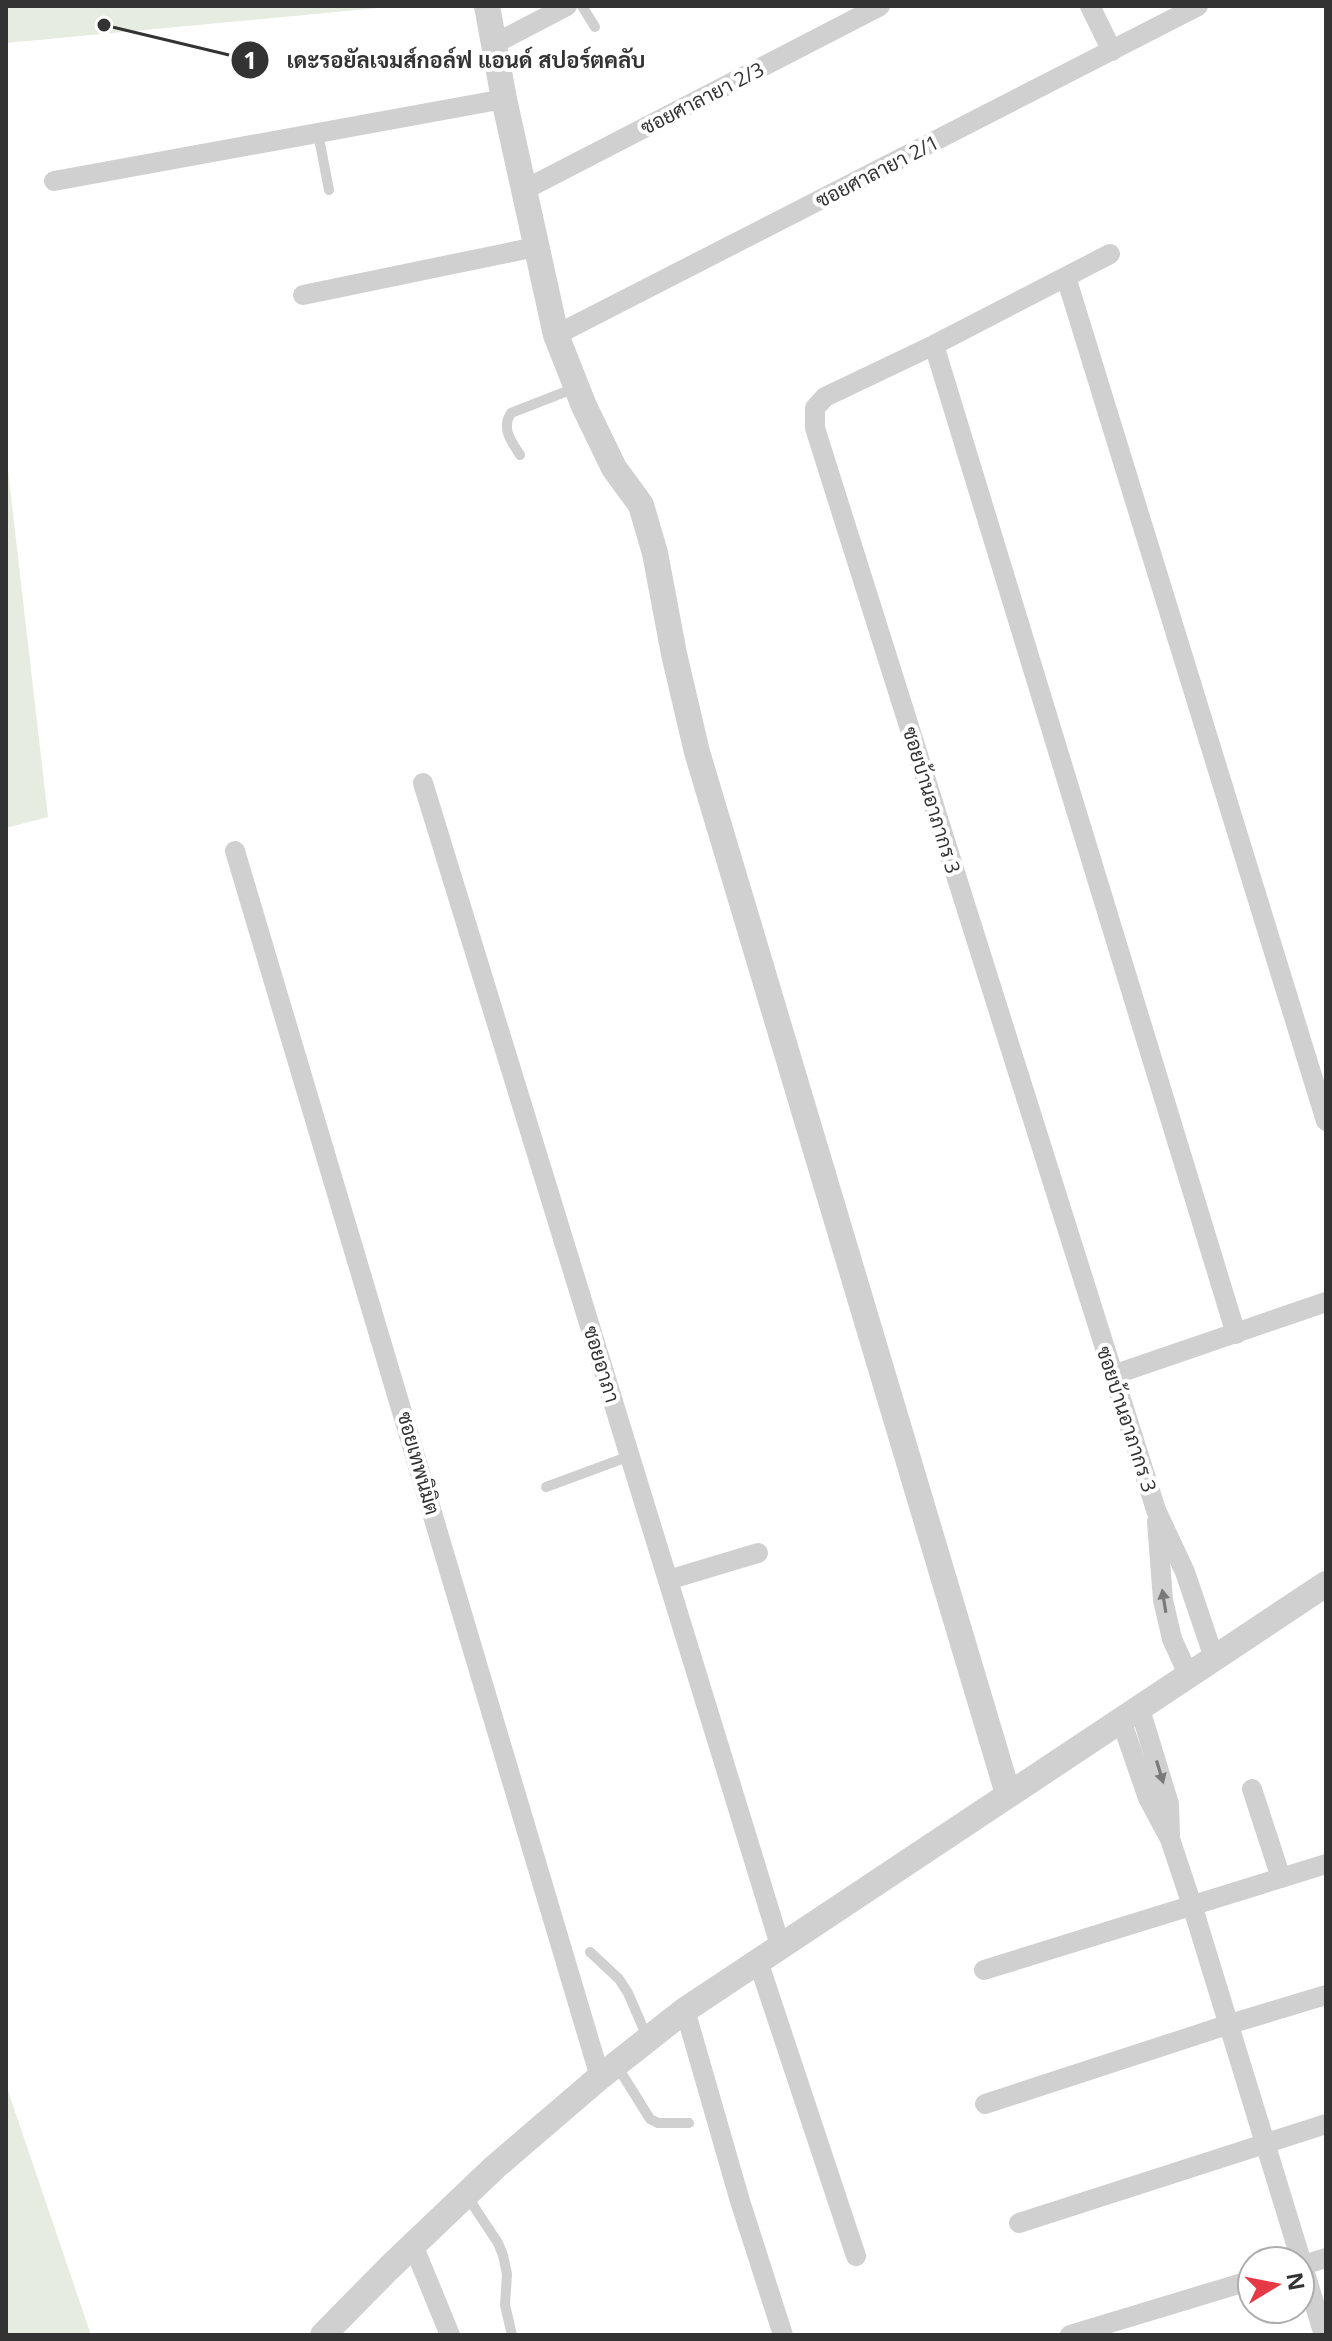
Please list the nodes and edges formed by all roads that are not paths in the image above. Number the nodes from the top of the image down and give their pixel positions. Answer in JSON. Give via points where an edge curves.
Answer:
{"nodes":[{"id":1,"x":487,"y":6,"type":"edge"},
{"id":2,"x":567,"y":6,"type":"edge"},
{"id":3,"x":582,"y":6,"type":"edge"},
{"id":4,"x":880,"y":6,"type":"edge"},
{"id":5,"x":1090,"y":6,"type":"edge"},
{"id":6,"x":1198,"y":6,"type":"edge"},
{"id":7,"x":595,"y":27,"type":"dead end"},
{"id":8,"x":494,"y":44,"type":"junction"},
{"id":9,"x":1112,"y":51,"type":"junction"},
{"id":10,"x":504,"y":99,"type":"junction"},
{"id":11,"x":318,"y":133,"type":"junction"},
{"id":12,"x":54,"y":181,"type":"dead end"},
{"id":13,"x":329,"y":190,"type":"dead end"},
{"id":14,"x":524,"y":190,"type":"junction"},
{"id":15,"x":536,"y":247,"type":"junction"},
{"id":16,"x":1110,"y":254,"type":"dead end"},
{"id":17,"x":1066,"y":277,"type":"junction"},
{"id":18,"x":303,"y":295,"type":"dead end"},
{"id":19,"x":556,"y":335,"type":"junction"},
{"id":20,"x":934,"y":345,"type":"junction"},
{"id":21,"x":577,"y":387,"type":"junction"},
{"id":22,"x":520,"y":455,"type":"dead end"},
{"id":23,"x":423,"y":783,"type":"dead end"},
{"id":24,"x":235,"y":851,"type":"dead end"},
{"id":25,"x":1326,"y":1121,"type":"edge"},
{"id":26,"x":1326,"y":1302,"type":"edge"},
{"id":27,"x":1236,"y":1334,"type":"junction"},
{"id":28,"x":1113,"y":1375,"type":"junction"},
{"id":29,"x":630,"y":1456,"type":"junction"},
{"id":30,"x":546,"y":1487,"type":"dead end"},
{"id":31,"x":1156,"y":1510,"type":"junction"},
{"id":32,"x":758,"y":1553,"type":"dead end"},
{"id":33,"x":668,"y":1580,"type":"junction"},
{"id":34,"x":1326,"y":1584,"type":"edge"},
{"id":35,"x":1214,"y":1658,"type":"junction"},
{"id":36,"x":1188,"y":1674,"type":"junction"},
{"id":37,"x":1130,"y":1713,"type":"junction"},
{"id":38,"x":1252,"y":1789,"type":"dead end"},
{"id":39,"x":1008,"y":1794,"type":"junction"},
{"id":40,"x":1326,"y":1864,"type":"edge"},
{"id":41,"x":1281,"y":1878,"type":"junction"},
{"id":42,"x":1192,"y":1905,"type":"junction"},
{"id":43,"x":780,"y":1945,"type":"junction"},
{"id":44,"x":590,"y":1952,"type":"dead end"},
{"id":45,"x":758,"y":1961,"type":"junction"},
{"id":46,"x":984,"y":1970,"type":"dead end"},
{"id":47,"x":1326,"y":1995,"type":"edge"},
{"id":48,"x":685,"y":2010,"type":"junction"},
{"id":49,"x":1230,"y":2024,"type":"junction"},
{"id":50,"x":648,"y":2039,"type":"junction"},
{"id":51,"x":608,"y":2070,"type":"junction"},
{"id":52,"x":985,"y":2104,"type":"dead end"},
{"id":53,"x":689,"y":2123,"type":"dead end"},
{"id":54,"x":1326,"y":2124,"type":"edge"},
{"id":55,"x":1266,"y":2143,"type":"junction"},
{"id":56,"x":466,"y":2195,"type":"junction"},
{"id":57,"x":1019,"y":2223,"type":"dead end"},
{"id":58,"x":413,"y":2245,"type":"junction"},
{"id":59,"x":1296,"y":2245,"type":"edge"},
{"id":60,"x":856,"y":2256,"type":"dead end"},
{"id":61,"x":1236,"y":2285,"type":"edge"},
{"id":62,"x":1316,"y":2310,"type":"edge"},
{"id":63,"x":330,"y":2332,"type":"edge"},
{"id":64,"x":450,"y":2335,"type":"edge"},
{"id":65,"x":512,"y":2335,"type":"edge"},
{"id":66,"x":783,"y":2335,"type":"edge"},
{"id":67,"x":1070,"y":2335,"type":"edge"},
{"id":68,"x":1324,"y":2335,"type":"edge"}],
"edges":[{"from":1,"to":8,"type":"street"},
{"from":2,"to":8,"type":"street"},
{"from":3,"to":7,"type":"lane"},
{"from":4,"to":14,"type":"street","name":"ซอยศาลายา 2/3"},
{"from":5,"to":9,"type":"street"},
{"from":6,"to":9,"type":"street","name":"ซอยศาลายา 2/1"},
{"from":8,"to":10,"type":"street"},
{"from":9,"to":19,"type":"street","name":"ซอยศาลายา 2/1"},
{"from":10,"to":11,"type":"street"},
{"from":10,"to":14,"type":"street"},
{"from":11,"to":12,"type":"street"},
{"from":11,"to":13,"type":"lane"},
{"from":14,"to":15,"type":"street"},
{"from":15,"to":18,"type":"street"},
{"from":15,"to":19,"type":"street"},
{"from":16,"to":17,"type":"street","name":"ซอยบ้านอาภากร 3"},
{"from":17,"to":20,"type":"street","name":"ซอยบ้านอาภากร 3"},
{"from":17,"to":25,"type":"street"},
{"from":19,"to":21,"type":"street"},
{"from":20,"to":27,"type":"street"},
{"from":20,"to":28,"type":"street","name":"ซอยบ้านอาภากร 3","via":[[825,397],[815,408],[815,428]]},
{"from":21,"to":22,"type":"lane","via":[[511,413],[506,427]]},
{"from":21,"to":39,"type":"street","via":[[614,468],[641,505],[697,752]]},
{"from":23,"to":29,"type":"street","name":"ซอยอาภา"},
{"from":24,"to":51,"type":"street","name":"ซอยเทพนิมิต"},
{"from":26,"to":27,"type":"street"},
{"from":27,"to":28,"type":"street"},
{"from":28,"to":31,"type":"street","name":"ซอยบ้านอาภากร 3"},
{"from":29,"to":30,"type":"lane"},
{"from":29,"to":33,"type":"street","name":"ซอยอาภา"},
{"from":31,"to":35,"type":"street","name":"ซอยบ้านอาภากร 3","via":[[1185,1572]]},
{"from":36,"to":31,"type":"street","name":"ซอยบ้านอาภากร 3","one_way":true,"via":[[1163,1600]]},
{"from":32,"to":33,"type":"street"},
{"from":33,"to":43,"type":"street","name":"ซอยอาภา"},
{"from":34,"to":35,"type":"street"},
{"from":35,"to":36,"type":"street"},
{"from":36,"to":37,"type":"street"},
{"from":37,"to":39,"type":"street"},
{"from":37,"to":42,"type":"street","via":[[1169,1804],[1170,1839]]},
{"from":38,"to":41,"type":"street"},
{"from":39,"to":43,"type":"street"},
{"from":40,"to":41,"type":"street"},
{"from":41,"to":42,"type":"street"},
{"from":42,"to":46,"type":"street"},
{"from":42,"to":49,"type":"street"},
{"from":43,"to":45,"type":"street"},
{"from":44,"to":50,"type":"lane","via":[[619,1979]]},
{"from":45,"to":48,"type":"street"},
{"from":45,"to":60,"type":"street"},
{"from":47,"to":49,"type":"street"},
{"from":48,"to":50,"type":"street"},
{"from":48,"to":66,"type":"street"},
{"from":49,"to":52,"type":"street"},
{"from":49,"to":55,"type":"street"},
{"from":50,"to":51,"type":"street"},
{"from":51,"to":53,"type":"lane","via":[[650,2119]]},
{"from":51,"to":56,"type":"street"},
{"from":54,"to":55,"type":"street"},
{"from":55,"to":57,"type":"street"},
{"from":55,"to":59,"type":"street"},
{"from":56,"to":58,"type":"street"},
{"from":56,"to":65,"type":"lane","via":[[503,2255]]},
{"from":58,"to":63,"type":"street"},
{"from":58,"to":64,"type":"street"},
{"from":61,"to":67,"type":"street"},
{"from":62,"to":68,"type":"street"}]}
